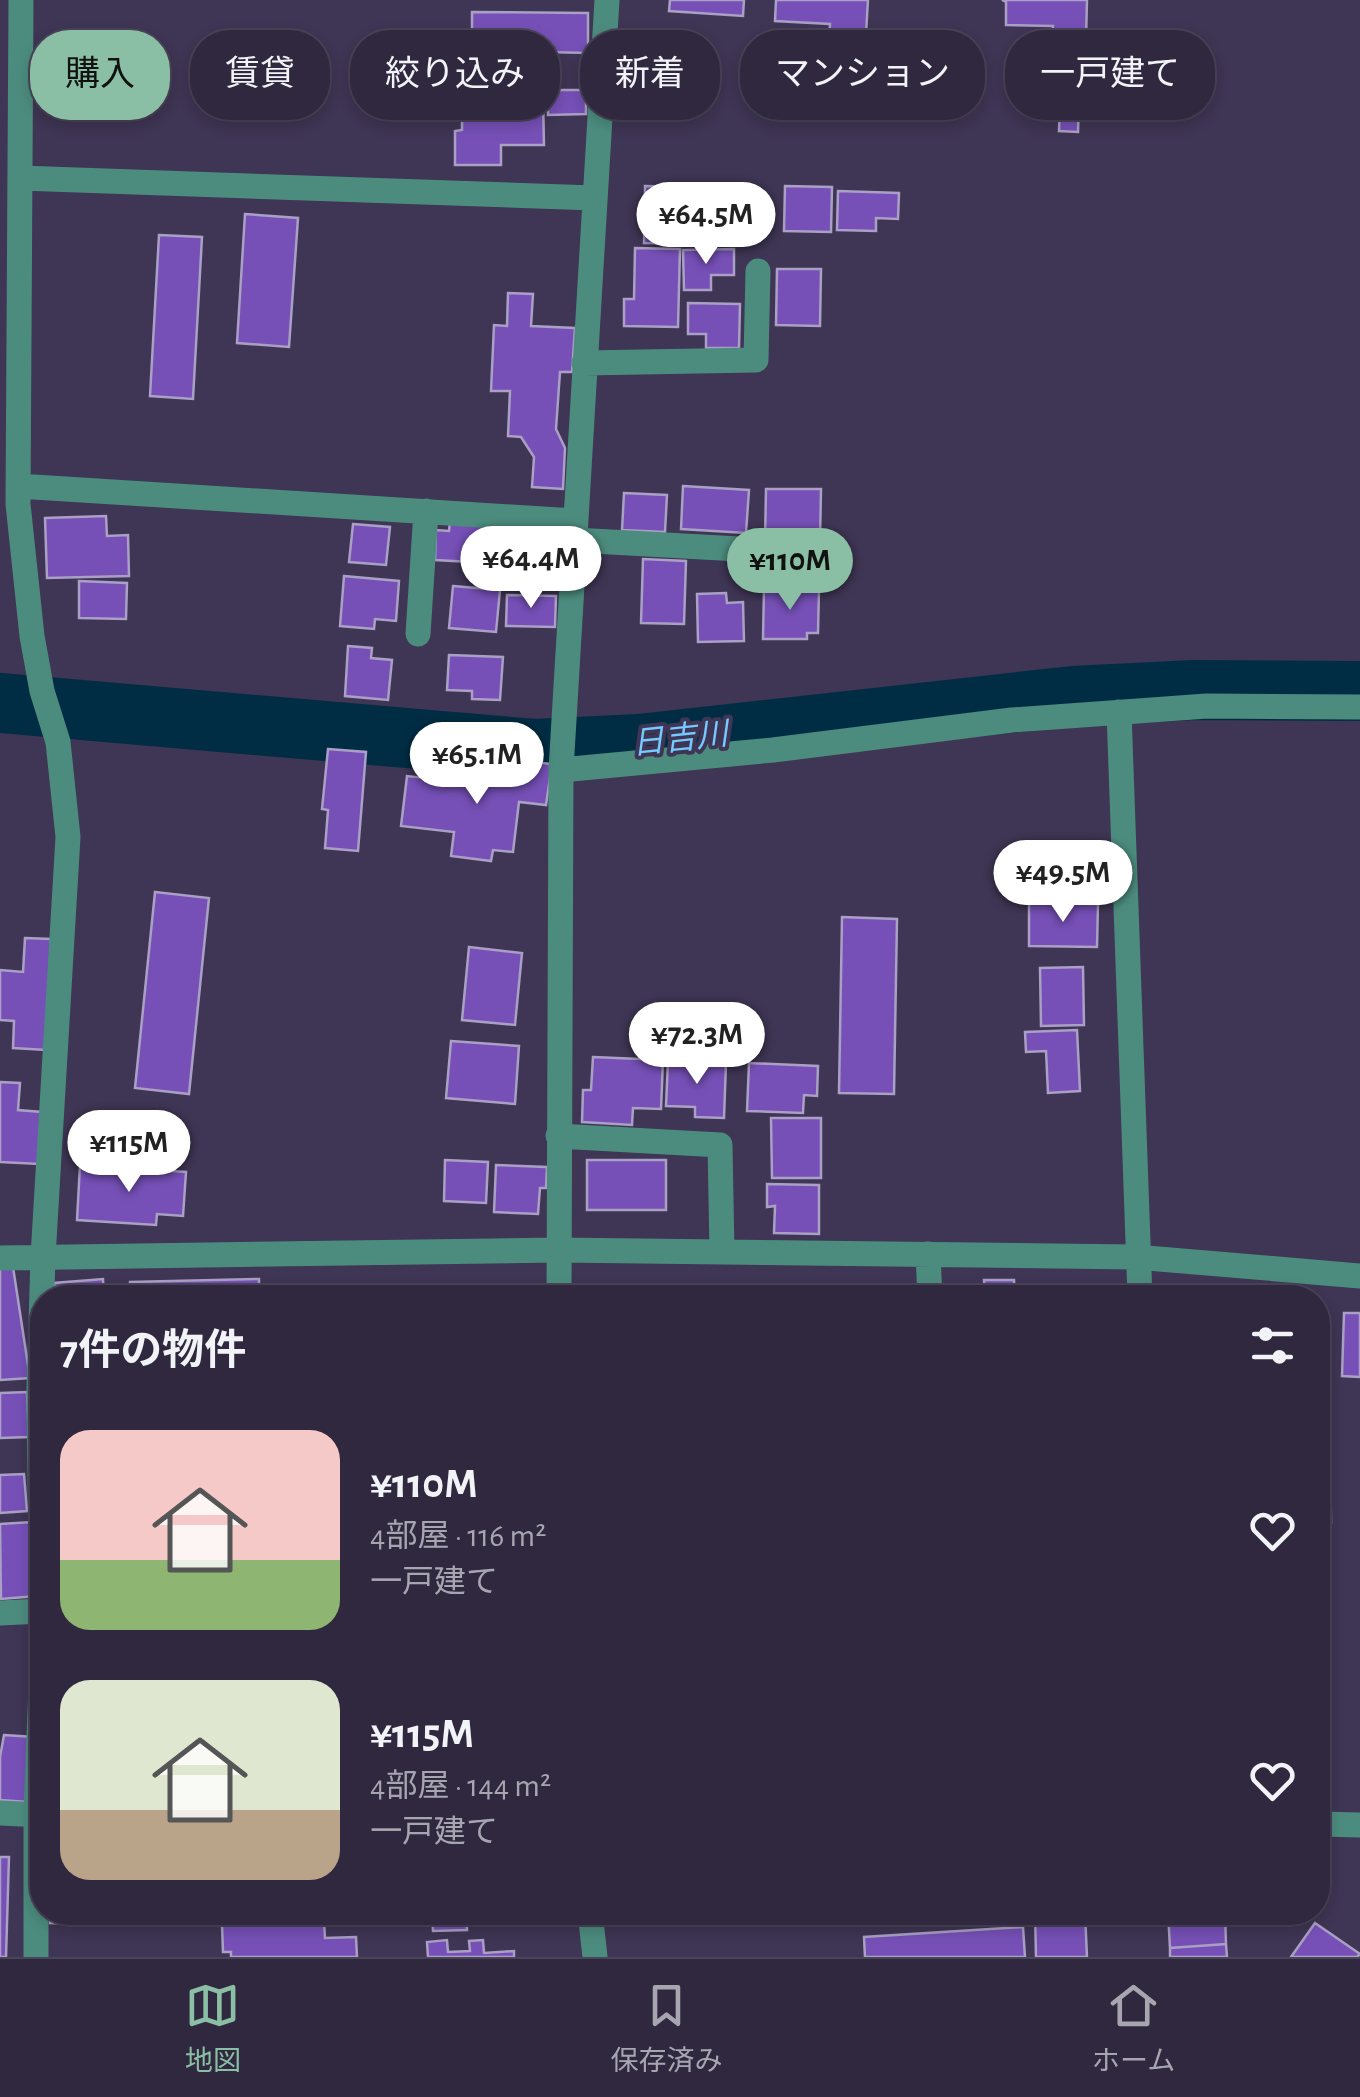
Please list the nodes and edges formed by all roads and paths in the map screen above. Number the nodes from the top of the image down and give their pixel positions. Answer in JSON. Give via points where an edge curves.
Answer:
{"nodes":[{"id":1,"x":20,"y":0,"type":"edge"},
{"id":2,"x":607,"y":0,"type":"edge"},
{"id":3,"x":13,"y":172,"type":"edge"},
{"id":4,"x":594,"y":198,"type":"junction"},
{"id":5,"x":758,"y":270,"type":"dead end"},
{"id":6,"x":584,"y":363,"type":"junction"},
{"id":7,"x":12,"y":498,"type":"edge"},
{"id":8,"x":426,"y":512,"type":"junction"},
{"id":9,"x":575,"y":530,"type":"junction"},
{"id":10,"x":739,"y":549,"type":"dead end"},
{"id":11,"x":418,"y":634,"type":"dead end"},
{"id":12,"x":1360,"y":707,"type":"edge"},
{"id":13,"x":1119,"y":712,"type":"junction"},
{"id":14,"x":561,"y":770,"type":"junction"},
{"id":15,"x":558,"y":1136,"type":"junction"},
{"id":16,"x":558,"y":1250,"type":"junction"},
{"id":17,"x":722,"y":1252,"type":"junction"},
{"id":18,"x":928,"y":1254,"type":"junction"},
{"id":19,"x":43,"y":1257,"type":"junction"},
{"id":20,"x":1140,"y":1257,"type":"junction"},
{"id":21,"x":0,"y":1258,"type":"edge"},
{"id":22,"x":1360,"y":1276,"type":"edge"},
{"id":23,"x":42,"y":1285,"type":"edge"},
{"id":24,"x":559,"y":1285,"type":"edge"},
{"id":25,"x":929,"y":1285,"type":"edge"},
{"id":26,"x":1140,"y":1285,"type":"edge"},
{"id":27,"x":30,"y":1612,"type":"edge"},
{"id":28,"x":0,"y":1613,"type":"edge"},
{"id":29,"x":0,"y":1813,"type":"edge"},
{"id":30,"x":30,"y":1814,"type":"edge"},
{"id":31,"x":1357,"y":1818,"type":"edge"},
{"id":32,"x":1330,"y":1822,"type":"edge"},
{"id":33,"x":37,"y":1925,"type":"edge"},
{"id":34,"x":592,"y":1925,"type":"edge"},
{"id":35,"x":36,"y":1957,"type":"edge"},
{"id":36,"x":596,"y":1957,"type":"edge"}],
"edges":[{"from":1,"to":3,"type":"street"},
{"from":2,"to":4,"type":"street"},
{"from":3,"to":4,"type":"street"},
{"from":3,"to":7,"type":"street"},
{"from":4,"to":6,"type":"street"},
{"from":5,"to":6,"type":"street","via":[[756,360]]},
{"from":6,"to":9,"type":"street"},
{"from":7,"to":8,"type":"street"},
{"from":7,"to":19,"type":"street","via":[[42,691],[58,742],[68,838]]},
{"from":8,"to":9,"type":"street"},
{"from":8,"to":11,"type":"street"},
{"from":9,"to":10,"type":"street"},
{"from":9,"to":14,"type":"street"},
{"from":12,"to":13,"type":"street"},
{"from":13,"to":14,"type":"street"},
{"from":13,"to":20,"type":"street"},
{"from":14,"to":15,"type":"street"},
{"from":15,"to":16,"type":"street"},
{"from":15,"to":17,"type":"street","via":[[720,1146]]},
{"from":16,"to":17,"type":"street"},
{"from":16,"to":19,"type":"street"},
{"from":16,"to":24,"type":"street"},
{"from":17,"to":18,"type":"street"},
{"from":18,"to":20,"type":"street"},
{"from":18,"to":25,"type":"street"},
{"from":19,"to":21,"type":"street"},
{"from":19,"to":23,"type":"street"},
{"from":20,"to":22,"type":"street"},
{"from":20,"to":26,"type":"street"},
{"from":27,"to":28,"type":"street"},
{"from":29,"to":30,"type":"street"},
{"from":31,"to":32,"type":"street"},
{"from":33,"to":35,"type":"street"},
{"from":34,"to":36,"type":"street"}]}
